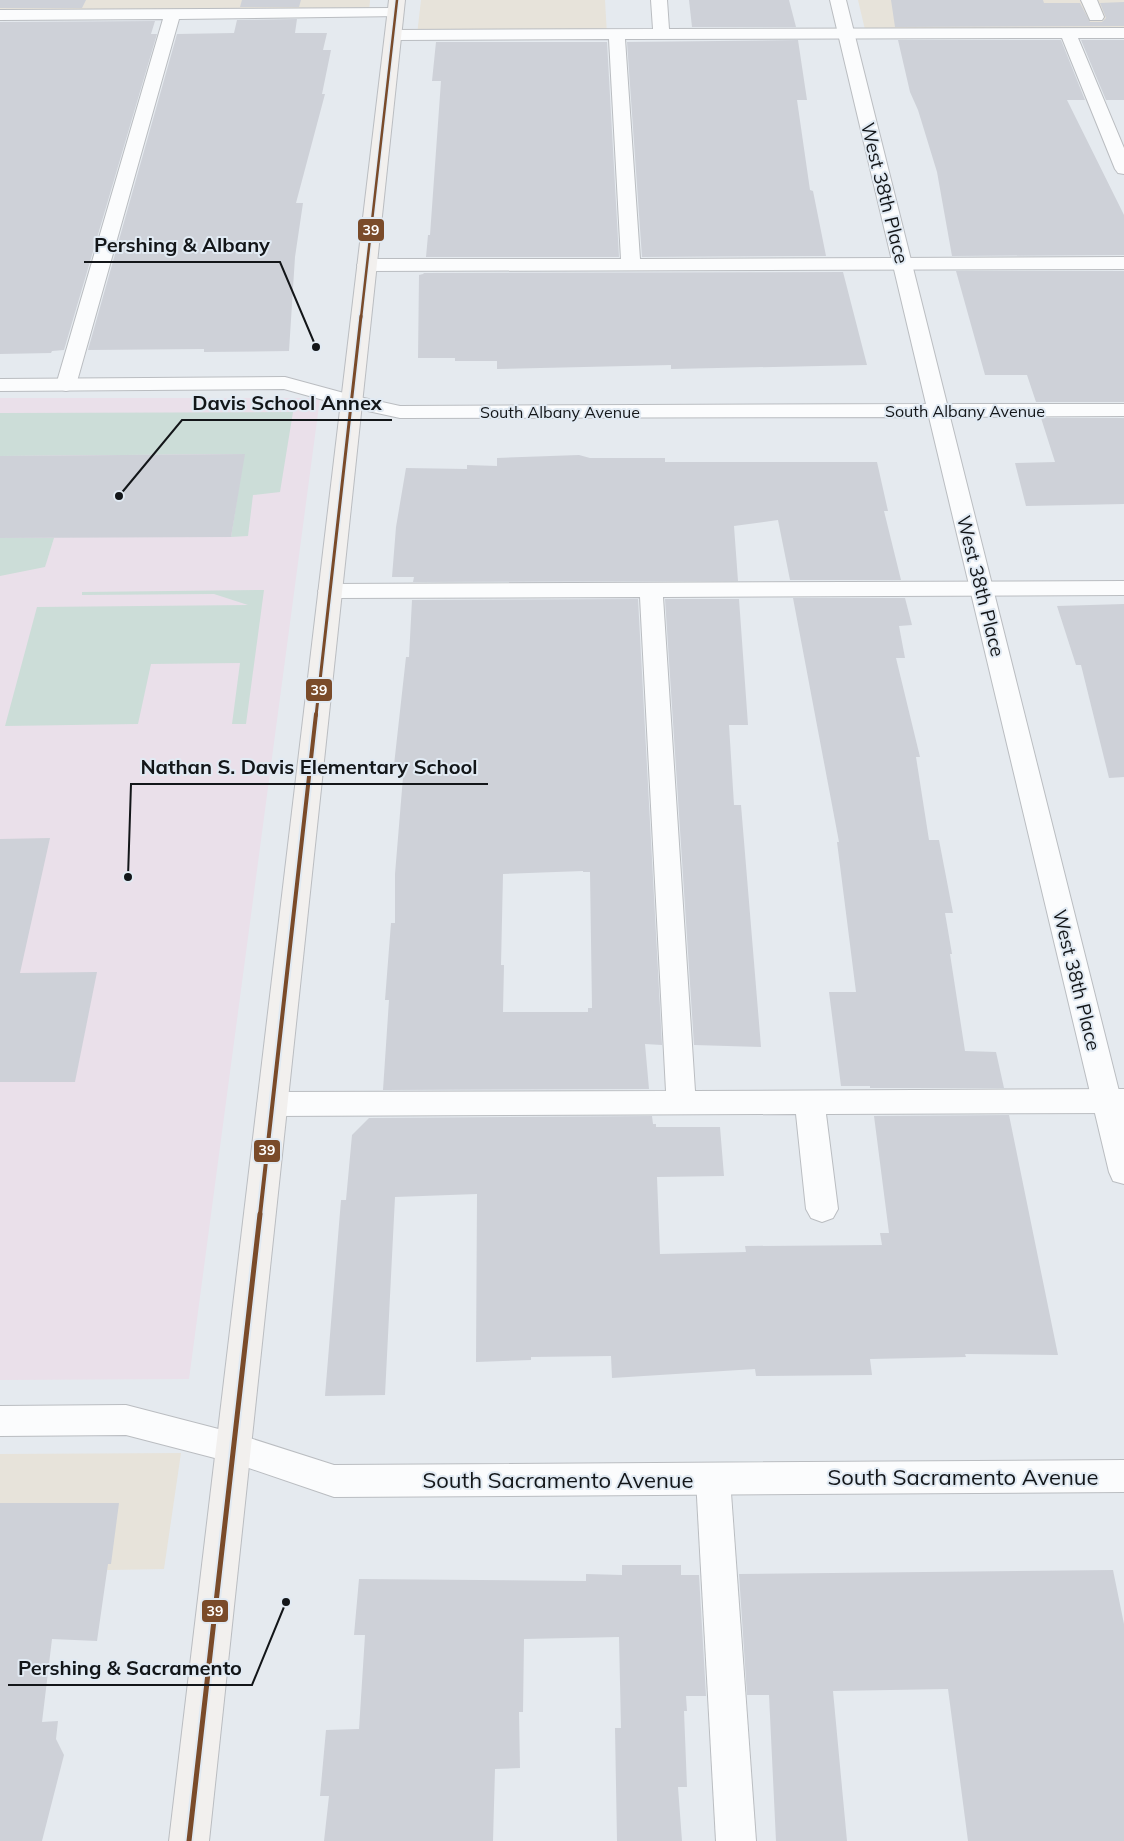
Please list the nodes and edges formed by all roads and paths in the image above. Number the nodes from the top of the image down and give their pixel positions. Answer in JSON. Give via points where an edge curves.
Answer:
{"nodes":[{"id":1,"x":659,"y":0,"type":"edge"},
{"id":2,"x":838,"y":0,"type":"edge"},
{"id":3,"x":1088,"y":0,"type":"edge"},
{"id":4,"x":172,"y":14,"type":"junction"},
{"id":5,"x":0,"y":15,"type":"edge"},
{"id":6,"x":395,"y":16,"type":"edge"},
{"id":7,"x":1096,"y":17,"type":"dead end"},
{"id":8,"x":1124,"y":33,"type":"edge"},
{"id":9,"x":846,"y":34,"type":"junction"},
{"id":10,"x":1068,"y":34,"type":"junction"},
{"id":11,"x":617,"y":35,"type":"junction"},
{"id":12,"x":661,"y":35,"type":"junction"},
{"id":13,"x":1124,"y":169,"type":"edge"},
{"id":14,"x":1124,"y":263,"type":"edge"},
{"id":15,"x":631,"y":264,"type":"junction"},
{"id":16,"x":902,"y":264,"type":"junction"},
{"id":17,"x":367,"y":265,"type":"junction"},
{"id":18,"x":66,"y":384,"type":"junction"},
{"id":19,"x":0,"y":385,"type":"edge"},
{"id":20,"x":352,"y":402,"type":"junction"},
{"id":21,"x":938,"y":410,"type":"junction"},
{"id":22,"x":1124,"y":410,"type":"edge"},
{"id":23,"x":982,"y":588,"type":"junction"},
{"id":24,"x":1124,"y":588,"type":"edge"},
{"id":25,"x":651,"y":590,"type":"junction"},
{"id":26,"x":330,"y":591,"type":"junction"},
{"id":27,"x":1115,"y":1101,"type":"edge"},
{"id":28,"x":681,"y":1102,"type":"junction"},
{"id":29,"x":810,"y":1102,"type":"junction"},
{"id":30,"x":272,"y":1104,"type":"junction"},
{"id":31,"x":1124,"y":1172,"type":"edge"},
{"id":32,"x":822,"y":1209,"type":"dead end"},
{"id":33,"x":0,"y":1421,"type":"edge"},
{"id":34,"x":234,"y":1448,"type":"junction"},
{"id":35,"x":1124,"y":1476,"type":"edge"},
{"id":36,"x":713,"y":1479,"type":"junction"},
{"id":37,"x":189,"y":1841,"type":"edge"},
{"id":38,"x":736,"y":1841,"type":"edge"}],
"edges":[{"from":1,"to":12,"type":"street"},
{"from":2,"to":9,"type":"street","name":"West 38th Place"},
{"from":3,"to":7,"type":"street"},
{"from":4,"to":5,"type":"street"},
{"from":4,"to":6,"type":"street"},
{"from":4,"to":18,"type":"street"},
{"from":6,"to":11,"type":"street"},
{"from":6,"to":17,"type":"street"},
{"from":8,"to":10,"type":"street"},
{"from":9,"to":10,"type":"street"},
{"from":9,"to":12,"type":"street"},
{"from":9,"to":16,"type":"street","name":"West 38th Place"},
{"from":10,"to":13,"type":"street"},
{"from":11,"to":12,"type":"street"},
{"from":11,"to":15,"type":"street"},
{"from":14,"to":16,"type":"street"},
{"from":15,"to":16,"type":"street"},
{"from":15,"to":17,"type":"street"},
{"from":16,"to":21,"type":"street","name":"West 38th Place"},
{"from":17,"to":20,"type":"street"},
{"from":18,"to":19,"type":"street","name":"South Albany Avenue"},
{"from":18,"to":20,"type":"street","name":"South Albany Avenue","via":[[285,383]]},
{"from":20,"to":21,"type":"street","name":"South Albany Avenue","via":[[400,412]]},
{"from":20,"to":26,"type":"street"},
{"from":21,"to":22,"type":"street","name":"South Albany Avenue"},
{"from":21,"to":23,"type":"street","name":"West 38th Place"},
{"from":23,"to":24,"type":"street"},
{"from":23,"to":25,"type":"street"},
{"from":23,"to":27,"type":"street","name":"West 38th Place"},
{"from":25,"to":26,"type":"street"},
{"from":25,"to":28,"type":"street"},
{"from":26,"to":30,"type":"street"},
{"from":27,"to":29,"type":"street"},
{"from":27,"to":31,"type":"street","name":"West 38th Place"},
{"from":28,"to":29,"type":"street"},
{"from":28,"to":30,"type":"street"},
{"from":29,"to":32,"type":"street"},
{"from":30,"to":34,"type":"street"},
{"from":33,"to":34,"type":"street","name":"South Sacramento Avenue","via":[[126,1420]]},
{"from":34,"to":36,"type":"street","name":"South Sacramento Avenue","via":[[334,1481]]},
{"from":34,"to":37,"type":"street"},
{"from":35,"to":36,"type":"street","name":"South Sacramento Avenue"},
{"from":36,"to":38,"type":"street"}]}
